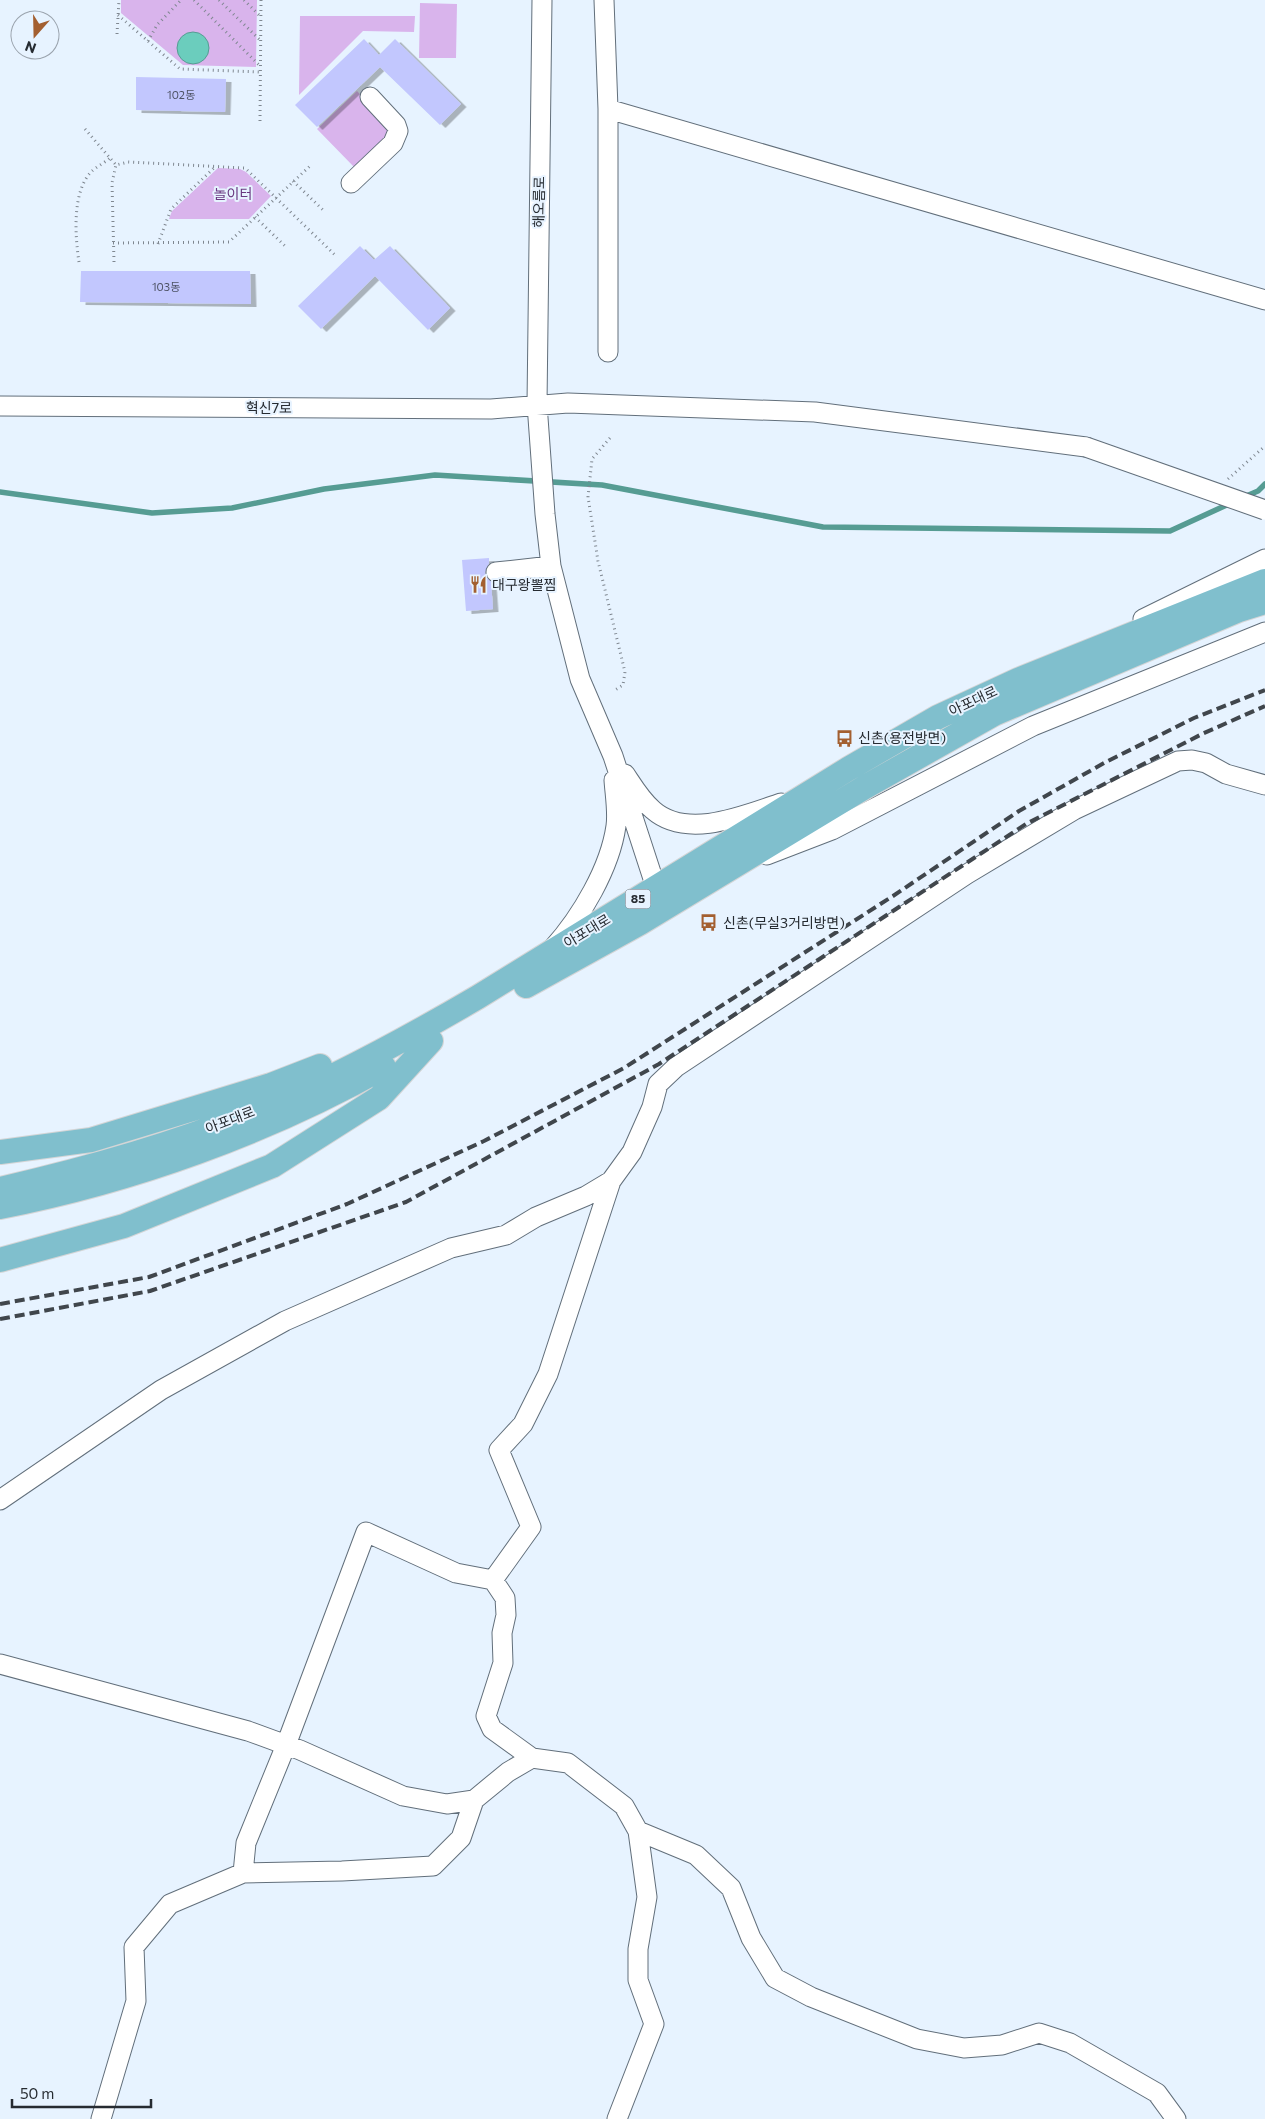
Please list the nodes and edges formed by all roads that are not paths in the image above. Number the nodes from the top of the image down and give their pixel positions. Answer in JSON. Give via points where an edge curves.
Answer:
{"nodes":[{"id":1,"x":542,"y":0,"type":"edge"},
{"id":2,"x":604,"y":0,"type":"edge"},
{"id":3,"x":370,"y":97,"type":"dead end"},
{"id":4,"x":608,"y":109,"type":"junction"},
{"id":5,"x":352,"y":183,"type":"dead end"},
{"id":6,"x":1265,"y":300,"type":"edge"},
{"id":7,"x":608,"y":352,"type":"dead end"},
{"id":8,"x":537,"y":404,"type":"junction"},
{"id":9,"x":0,"y":406,"type":"edge"},
{"id":10,"x":1265,"y":510,"type":"edge"},
{"id":11,"x":1265,"y":559,"type":"edge"},
{"id":12,"x":551,"y":566,"type":"junction"},
{"id":13,"x":496,"y":572,"type":"dead end"},
{"id":14,"x":1265,"y":581,"type":"edge"},
{"id":15,"x":1265,"y":602,"type":"edge"},
{"id":16,"x":1265,"y":632,"type":"edge"},
{"id":17,"x":1018,"y":680,"type":"junction"},
{"id":18,"x":613,"y":756,"type":"junction"},
{"id":19,"x":1265,"y":785,"type":"edge"},
{"id":20,"x":806,"y":795,"type":"junction"},
{"id":21,"x":722,"y":873,"type":"junction"},
{"id":22,"x":659,"y":899,"type":"junction"},
{"id":23,"x":545,"y":956,"type":"junction"},
{"id":24,"x":427,"y":1035,"type":"junction"},
{"id":25,"x":0,"y":1152,"type":"edge"},
{"id":26,"x":611,"y":1181,"type":"junction"},
{"id":27,"x":0,"y":1190,"type":"edge"},
{"id":28,"x":0,"y":1208,"type":"edge"},
{"id":29,"x":0,"y":1260,"type":"edge"},
{"id":30,"x":0,"y":1500,"type":"edge"},
{"id":31,"x":493,"y":1580,"type":"junction"},
{"id":32,"x":0,"y":1664,"type":"edge"},
{"id":33,"x":286,"y":1745,"type":"junction"},
{"id":34,"x":532,"y":1758,"type":"junction"},
{"id":35,"x":474,"y":1800,"type":"junction"},
{"id":36,"x":638,"y":1831,"type":"junction"},
{"id":37,"x":243,"y":1873,"type":"junction"},
{"id":38,"x":101,"y":2119,"type":"edge"},
{"id":39,"x":617,"y":2119,"type":"edge"},
{"id":40,"x":1176,"y":2119,"type":"edge"}],
"edges":[{"from":1,"to":8,"type":"street","name":"해오름로"},
{"from":2,"to":4,"type":"street"},
{"from":3,"to":5,"type":"street","via":[[398,131],[393,143]]},
{"from":4,"to":6,"type":"street"},
{"from":4,"to":7,"type":"street"},
{"from":8,"to":9,"type":"street","name":"혁신7로","via":[[491,409]]},
{"from":8,"to":10,"type":"street","name":"혁신7로","bridge":true,"via":[[814,412],[1086,447]]},
{"from":8,"to":12,"type":"street","name":"해오름로"},
{"from":11,"to":17,"type":"street"},
{"from":12,"to":13,"type":"street"},
{"from":12,"to":18,"type":"street","name":"해오름로","via":[[580,680]]},
{"from":14,"to":17,"type":"main road","name":"아포대로","number":"85"},
{"from":15,"to":21,"type":"main road","name":"아포대로","number":"85","via":[[1239,610],[994,714]]},
{"from":16,"to":21,"type":"street","via":[[1033,726],[832,830]]},
{"from":17,"to":20,"type":"main road","name":"아포대로","number":"85","via":[[938,717]]},
{"from":18,"to":20,"type":"street","via":[[654,811],[691,825],[727,820]]},
{"from":18,"to":22,"type":"street"},
{"from":18,"to":23,"type":"street","via":[[616,825],[611,847],[582,908]]},
{"from":19,"to":26,"type":"street","via":[[1226,774],[1206,763],[1178,761],[1074,810],[967,874],[676,1066],[658,1084],[652,1107],[632,1152]]},
{"from":20,"to":22,"type":"main road","name":"아포대로","number":"85"},
{"from":21,"to":22,"type":"main road","name":"아포대로","number":"85"},
{"from":22,"to":23,"type":"main road","name":"아포대로","number":"85"},
{"from":22,"to":24,"type":"main road","name":"아포대로","number":"85"},
{"from":23,"to":24,"type":"main road","name":"아포대로","number":"85"},
{"from":24,"to":25,"type":"main road","via":[[386,1040],[271,1085],[90,1140]]},
{"from":24,"to":27,"type":"main road","name":"아포대로","number":"85","via":[[246,1115],[117,1160]]},
{"from":24,"to":28,"type":"main road","name":"아포대로","number":"85","via":[[340,1092],[250,1131],[107,1181]]},
{"from":24,"to":29,"type":"main road","via":[[379,1098],[272,1166],[124,1226]]},
{"from":26,"to":30,"type":"street","via":[[506,1235],[450,1248],[285,1321],[161,1390]]},
{"from":26,"to":31,"type":"street","via":[[548,1374],[523,1424],[499,1450],[531,1527]]},
{"from":31,"to":33,"type":"street","via":[[456,1573],[366,1532]]},
{"from":31,"to":34,"type":"street","via":[[505,1598],[506,1615],[502,1633],[503,1663],[486,1716],[492,1729]]},
{"from":32,"to":33,"type":"street","via":[[248,1730]]},
{"from":33,"to":35,"type":"street","via":[[403,1796],[447,1804]]},
{"from":33,"to":37,"type":"street","via":[[246,1843]]},
{"from":34,"to":35,"type":"street","via":[[508,1772]]},
{"from":34,"to":36,"type":"street","via":[[568,1763],[624,1806]]},
{"from":35,"to":37,"type":"street","via":[[461,1838],[433,1866]]},
{"from":36,"to":39,"type":"street","via":[[648,1897],[638,1949],[638,1980],[654,2024]]},
{"from":36,"to":40,"type":"street","via":[[696,1856],[731,1888],[751,1938],[775,1978],[811,1997],[916,2038],[964,2048],[1002,2045],[1039,2033],[1070,2043],[1157,2092]]},
{"from":37,"to":38,"type":"street","via":[[170,1904],[134,1947],[136,2001]]}]}
